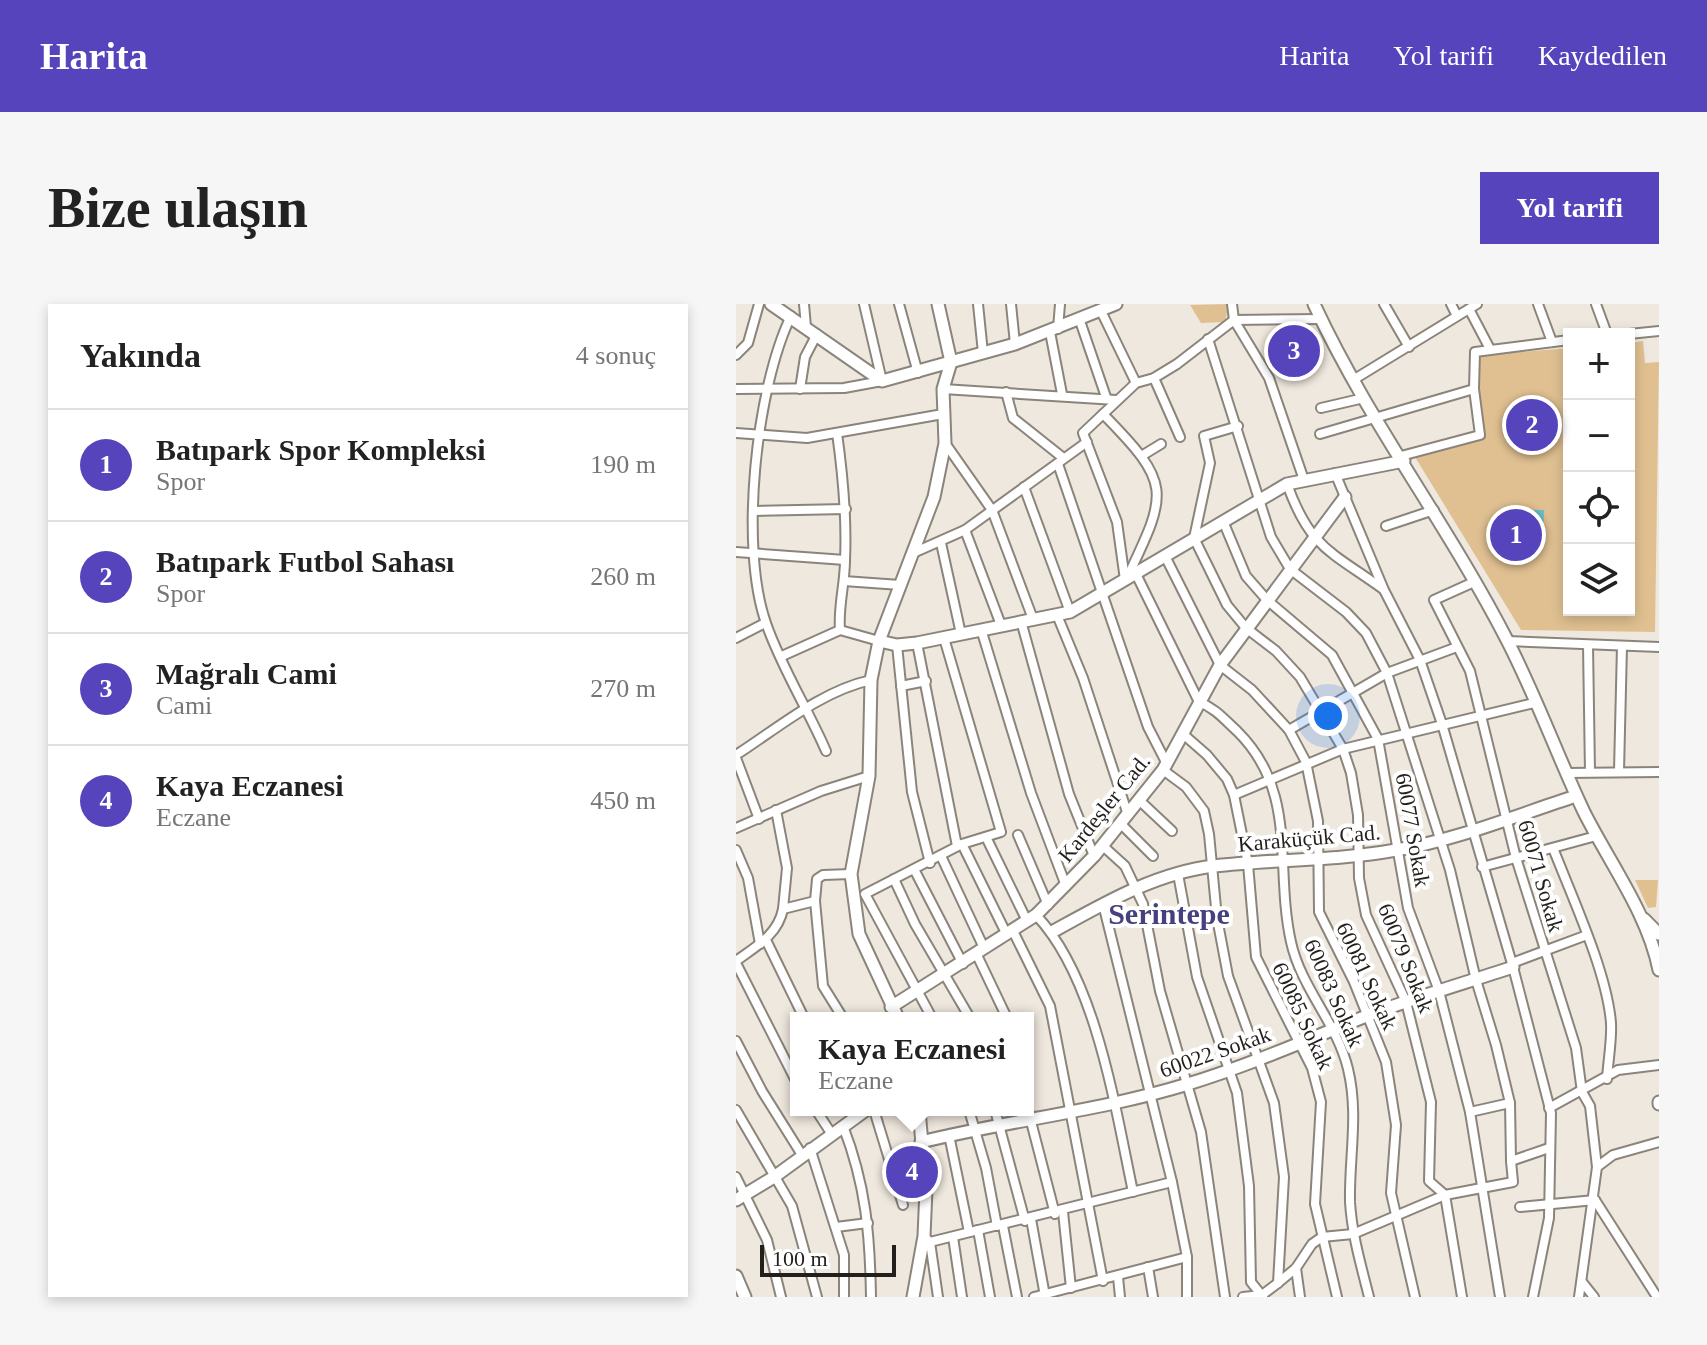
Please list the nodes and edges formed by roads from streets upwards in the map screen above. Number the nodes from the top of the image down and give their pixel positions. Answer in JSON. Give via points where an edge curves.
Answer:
{"nodes":[{"id":1,"x":759,"y":304,"type":"edge"},
{"id":2,"x":771,"y":304,"type":"edge"},
{"id":3,"x":804,"y":304,"type":"edge"},
{"id":4,"x":864,"y":304,"type":"edge"},
{"id":5,"x":899,"y":304,"type":"edge"},
{"id":6,"x":938,"y":304,"type":"edge"},
{"id":7,"x":978,"y":304,"type":"edge"},
{"id":8,"x":1011,"y":304,"type":"edge"},
{"id":9,"x":1060,"y":304,"type":"edge"},
{"id":10,"x":1116,"y":304,"type":"edge"},
{"id":11,"x":1232,"y":304,"type":"edge"},
{"id":12,"x":1314,"y":304,"type":"edge"},
{"id":13,"x":1384,"y":304,"type":"edge"},
{"id":14,"x":1451,"y":304,"type":"edge"},
{"id":15,"x":1538,"y":304,"type":"edge"},
{"id":16,"x":1596,"y":304,"type":"edge"},
{"id":17,"x":1473,"y":306,"type":"edge"},
{"id":18,"x":1101,"y":311,"type":"junction"},
{"id":19,"x":791,"y":316,"type":"junction"},
{"id":20,"x":1457,"y":316,"type":"junction"},
{"id":21,"x":1321,"y":319,"type":"junction"},
{"id":22,"x":1234,"y":320,"type":"junction"},
{"id":23,"x":1080,"y":321,"type":"junction"},
{"id":24,"x":806,"y":327,"type":"junction"},
{"id":25,"x":1605,"y":328,"type":"edge"},
{"id":26,"x":1054,"y":331,"type":"junction"},
{"id":27,"x":1659,"y":331,"type":"edge"},
{"id":28,"x":1635,"y":333,"type":"edge"},
{"id":29,"x":817,"y":334,"type":"junction"},
{"id":30,"x":1208,"y":339,"type":"junction"},
{"id":31,"x":1563,"y":341,"type":"edge"},
{"id":32,"x":1552,"y":342,"type":"junction"},
{"id":33,"x":1015,"y":344,"type":"junction"},
{"id":34,"x":1409,"y":347,"type":"junction"},
{"id":35,"x":1490,"y":349,"type":"junction"},
{"id":36,"x":983,"y":353,"type":"junction"},
{"id":37,"x":736,"y":355,"type":"edge"},
{"id":38,"x":951,"y":362,"type":"junction"},
{"id":39,"x":918,"y":373,"type":"junction"},
{"id":40,"x":1154,"y":378,"type":"junction"},
{"id":41,"x":1353,"y":380,"type":"junction"},
{"id":42,"x":882,"y":381,"type":"junction"},
{"id":43,"x":1136,"y":383,"type":"junction"},
{"id":44,"x":736,"y":389,"type":"edge"},
{"id":45,"x":766,"y":389,"type":"junction"},
{"id":46,"x":800,"y":389,"type":"junction"},
{"id":47,"x":943,"y":389,"type":"junction"},
{"id":48,"x":1474,"y":389,"type":"junction"},
{"id":49,"x":1006,"y":392,"type":"junction"},
{"id":50,"x":1062,"y":394,"type":"junction"},
{"id":51,"x":1364,"y":398,"type":"junction"},
{"id":52,"x":1111,"y":399,"type":"junction"},
{"id":53,"x":1321,"y":408,"type":"dead end"},
{"id":54,"x":943,"y":414,"type":"junction"},
{"id":55,"x":1103,"y":414,"type":"junction"},
{"id":56,"x":1378,"y":419,"type":"junction"},
{"id":57,"x":1238,"y":426,"type":"junction"},
{"id":58,"x":736,"y":433,"type":"edge"},
{"id":59,"x":837,"y":433,"type":"junction"},
{"id":60,"x":1320,"y":434,"type":"dead end"},
{"id":61,"x":761,"y":435,"type":"junction"},
{"id":62,"x":1180,"y":437,"type":"dead end"},
{"id":63,"x":1087,"y":442,"type":"junction"},
{"id":64,"x":945,"y":443,"type":"junction"},
{"id":65,"x":1161,"y":444,"type":"dead end"},
{"id":66,"x":1143,"y":455,"type":"junction"},
{"id":67,"x":1403,"y":458,"type":"junction"},
{"id":68,"x":1060,"y":460,"type":"junction"},
{"id":69,"x":1335,"y":473,"type":"junction"},
{"id":70,"x":1304,"y":480,"type":"junction"},
{"id":71,"x":1287,"y":484,"type":"junction"},
{"id":72,"x":1024,"y":487,"type":"junction"},
{"id":73,"x":1345,"y":497,"type":"junction"},
{"id":74,"x":1260,"y":498,"type":"junction"},
{"id":75,"x":846,"y":509,"type":"junction"},
{"id":76,"x":992,"y":510,"type":"junction"},
{"id":77,"x":1434,"y":510,"type":"junction"},
{"id":78,"x":754,"y":511,"type":"junction"},
{"id":79,"x":1223,"y":521,"type":"junction"},
{"id":80,"x":1386,"y":526,"type":"dead end"},
{"id":81,"x":965,"y":530,"type":"junction"},
{"id":82,"x":1194,"y":538,"type":"junction"},
{"id":83,"x":1313,"y":540,"type":"junction"},
{"id":84,"x":941,"y":543,"type":"junction"},
{"id":85,"x":736,"y":552,"type":"edge"},
{"id":86,"x":913,"y":553,"type":"junction"},
{"id":87,"x":753,"y":555,"type":"junction"},
{"id":88,"x":1165,"y":556,"type":"junction"},
{"id":89,"x":845,"y":560,"type":"junction"},
{"id":90,"x":1290,"y":569,"type":"junction"},
{"id":91,"x":1130,"y":577,"type":"junction"},
{"id":92,"x":844,"y":581,"type":"junction"},
{"id":93,"x":1474,"y":582,"type":"junction"},
{"id":94,"x":900,"y":585,"type":"junction"},
{"id":95,"x":1384,"y":590,"type":"junction"},
{"id":96,"x":1101,"y":594,"type":"junction"},
{"id":97,"x":1267,"y":600,"type":"junction"},
{"id":98,"x":1064,"y":613,"type":"junction"},
{"id":99,"x":1027,"y":620,"type":"junction"},
{"id":100,"x":765,"y":623,"type":"junction"},
{"id":101,"x":1001,"y":625,"type":"junction"},
{"id":102,"x":1246,"y":628,"type":"junction"},
{"id":103,"x":981,"y":629,"type":"junction"},
{"id":104,"x":840,"y":630,"type":"junction"},
{"id":105,"x":961,"y":634,"type":"junction"},
{"id":106,"x":736,"y":638,"type":"edge"},
{"id":107,"x":944,"y":638,"type":"junction"},
{"id":108,"x":879,"y":641,"type":"junction"},
{"id":109,"x":1508,"y":641,"type":"junction"},
{"id":110,"x":917,"y":643,"type":"junction"},
{"id":111,"x":897,"y":645,"type":"junction"},
{"id":112,"x":1588,"y":645,"type":"junction"},
{"id":113,"x":1622,"y":646,"type":"junction"},
{"id":114,"x":1457,"y":647,"type":"junction"},
{"id":115,"x":1659,"y":647,"type":"edge"},
{"id":116,"x":782,"y":656,"type":"junction"},
{"id":117,"x":1420,"y":660,"type":"junction"},
{"id":118,"x":1220,"y":665,"type":"junction"},
{"id":119,"x":1387,"y":673,"type":"junction"},
{"id":120,"x":871,"y":680,"type":"junction"},
{"id":121,"x":926,"y":681,"type":"junction"},
{"id":122,"x":901,"y":686,"type":"junction"},
{"id":123,"x":1354,"y":691,"type":"junction"},
{"id":124,"x":1199,"y":702,"type":"junction"},
{"id":125,"x":1534,"y":703,"type":"junction"},
{"id":126,"x":808,"y":708,"type":"junction"},
{"id":127,"x":1322,"y":710,"type":"junction"},
{"id":128,"x":1479,"y":717,"type":"junction"},
{"id":129,"x":1442,"y":724,"type":"junction"},
{"id":130,"x":1289,"y":730,"type":"junction"},
{"id":131,"x":1407,"y":732,"type":"junction"},
{"id":132,"x":1183,"y":734,"type":"junction"},
{"id":133,"x":1378,"y":739,"type":"junction"},
{"id":134,"x":1343,"y":749,"type":"junction"},
{"id":135,"x":826,"y":751,"type":"dead end"},
{"id":136,"x":736,"y":757,"type":"edge"},
{"id":137,"x":1306,"y":762,"type":"junction"},
{"id":138,"x":1165,"y":767,"type":"junction"},
{"id":139,"x":1619,"y":771,"type":"junction"},
{"id":140,"x":1590,"y":772,"type":"junction"},
{"id":141,"x":1659,"y":772,"type":"edge"},
{"id":142,"x":1566,"y":773,"type":"junction"},
{"id":143,"x":869,"y":776,"type":"junction"},
{"id":144,"x":1269,"y":778,"type":"junction"},
{"id":145,"x":1234,"y":795,"type":"junction"},
{"id":146,"x":1576,"y":796,"type":"junction"},
{"id":147,"x":1140,"y":801,"type":"junction"},
{"id":148,"x":776,"y":810,"type":"junction"},
{"id":149,"x":759,"y":819,"type":"junction"},
{"id":150,"x":1506,"y":819,"type":"junction"},
{"id":151,"x":1124,"y":820,"type":"junction"},
{"id":152,"x":736,"y":828,"type":"edge"},
{"id":153,"x":1472,"y":829,"type":"junction"},
{"id":154,"x":1172,"y":831,"type":"dead end"},
{"id":155,"x":1018,"y":835,"type":"dead end"},
{"id":156,"x":1596,"y":836,"type":"junction"},
{"id":157,"x":986,"y":837,"type":"junction"},
{"id":158,"x":1441,"y":839,"type":"junction"},
{"id":159,"x":960,"y":845,"type":"junction"},
{"id":160,"x":1103,"y":846,"type":"junction"},
{"id":161,"x":1553,"y":848,"type":"junction"},
{"id":162,"x":736,"y":850,"type":"edge"},
{"id":163,"x":1396,"y":850,"type":"junction"},
{"id":164,"x":1357,"y":855,"type":"junction"},
{"id":165,"x":941,"y":856,"type":"junction"},
{"id":166,"x":1094,"y":856,"type":"junction"},
{"id":167,"x":1153,"y":856,"type":"dead end"},
{"id":168,"x":1516,"y":858,"type":"junction"},
{"id":169,"x":1319,"y":860,"type":"junction"},
{"id":170,"x":1285,"y":862,"type":"junction"},
{"id":171,"x":930,"y":863,"type":"junction"},
{"id":172,"x":1248,"y":864,"type":"junction"},
{"id":173,"x":1212,"y":866,"type":"junction"},
{"id":174,"x":1482,"y":867,"type":"junction"},
{"id":175,"x":915,"y":871,"type":"junction"},
{"id":176,"x":851,"y":874,"type":"junction"},
{"id":177,"x":1178,"y":874,"type":"junction"},
{"id":178,"x":894,"y":879,"type":"junction"},
{"id":179,"x":1067,"y":887,"type":"junction"},
{"id":180,"x":1137,"y":887,"type":"junction"},
{"id":181,"x":860,"y":896,"type":"junction"},
{"id":182,"x":815,"y":901,"type":"junction"},
{"id":183,"x":1103,"y":904,"type":"junction"},
{"id":184,"x":1048,"y":905,"type":"junction"},
{"id":185,"x":783,"y":909,"type":"junction"},
{"id":186,"x":1636,"y":910,"type":"junction"},
{"id":187,"x":1659,"y":916,"type":"edge"},
{"id":188,"x":1032,"y":918,"type":"junction"},
{"id":189,"x":1052,"y":932,"type":"junction"},
{"id":190,"x":1010,"y":933,"type":"junction"},
{"id":191,"x":1659,"y":934,"type":"edge"},
{"id":192,"x":1587,"y":935,"type":"junction"},
{"id":193,"x":763,"y":942,"type":"junction"},
{"id":194,"x":1543,"y":950,"type":"junction"},
{"id":195,"x":980,"y":951,"type":"junction"},
{"id":196,"x":736,"y":962,"type":"edge"},
{"id":197,"x":963,"y":964,"type":"junction"},
{"id":198,"x":1513,"y":965,"type":"junction"},
{"id":199,"x":1659,"y":970,"type":"edge"},
{"id":200,"x":944,"y":975,"type":"junction"},
{"id":201,"x":1476,"y":980,"type":"junction"},
{"id":202,"x":1439,"y":991,"type":"junction"},
{"id":203,"x":916,"y":992,"type":"junction"},
{"id":204,"x":1406,"y":1002,"type":"junction"},
{"id":205,"x":891,"y":1007,"type":"junction"},
{"id":206,"x":801,"y":1012,"type":"edge"},
{"id":207,"x":839,"y":1012,"type":"edge"},
{"id":208,"x":894,"y":1012,"type":"edge"},
{"id":209,"x":928,"y":1012,"type":"edge"},
{"id":210,"x":966,"y":1012,"type":"edge"},
{"id":211,"x":1005,"y":1012,"type":"edge"},
{"id":212,"x":1367,"y":1016,"type":"junction"},
{"id":213,"x":1335,"y":1032,"type":"junction"},
{"id":214,"x":736,"y":1041,"type":"edge"},
{"id":215,"x":1297,"y":1044,"type":"junction"},
{"id":216,"x":1260,"y":1060,"type":"junction"},
{"id":217,"x":1659,"y":1065,"type":"edge"},
{"id":218,"x":790,"y":1069,"type":"edge"},
{"id":219,"x":1230,"y":1070,"type":"junction"},
{"id":220,"x":1607,"y":1079,"type":"junction"},
{"id":221,"x":1188,"y":1084,"type":"junction"},
{"id":222,"x":1582,"y":1092,"type":"junction"},
{"id":223,"x":1151,"y":1094,"type":"junction"},
{"id":224,"x":1510,"y":1103,"type":"junction"},
{"id":225,"x":1115,"y":1105,"type":"junction"},
{"id":226,"x":1549,"y":1108,"type":"junction"},
{"id":227,"x":736,"y":1110,"type":"edge"},
{"id":228,"x":1070,"y":1112,"type":"junction"},
{"id":229,"x":1470,"y":1112,"type":"junction"},
{"id":230,"x":1034,"y":1114,"type":"edge"},
{"id":231,"x":820,"y":1116,"type":"edge"},
{"id":232,"x":856,"y":1116,"type":"edge"},
{"id":233,"x":876,"y":1116,"type":"edge"},
{"id":234,"x":919,"y":1116,"type":"edge"},
{"id":235,"x":970,"y":1116,"type":"edge"},
{"id":236,"x":997,"y":1116,"type":"edge"},
{"id":237,"x":1023,"y":1116,"type":"edge"},
{"id":238,"x":1030,"y":1116,"type":"edge"},
{"id":239,"x":999,"y":1124,"type":"junction"},
{"id":240,"x":843,"y":1126,"type":"junction"},
{"id":241,"x":974,"y":1130,"type":"junction"},
{"id":242,"x":831,"y":1133,"type":"junction"},
{"id":243,"x":949,"y":1135,"type":"junction"},
{"id":244,"x":921,"y":1142,"type":"junction"},
{"id":245,"x":1659,"y":1142,"type":"edge"},
{"id":246,"x":1549,"y":1148,"type":"junction"},
{"id":247,"x":806,"y":1152,"type":"junction"},
{"id":248,"x":1511,"y":1161,"type":"junction"},
{"id":249,"x":1597,"y":1167,"type":"junction"},
{"id":250,"x":736,"y":1177,"type":"edge"},
{"id":251,"x":774,"y":1177,"type":"junction"},
{"id":252,"x":1172,"y":1182,"type":"junction"},
{"id":253,"x":1482,"y":1189,"type":"junction"},
{"id":254,"x":1133,"y":1192,"type":"junction"},
{"id":255,"x":1445,"y":1195,"type":"junction"},
{"id":256,"x":741,"y":1196,"type":"edge"},
{"id":257,"x":1595,"y":1200,"type":"junction"},
{"id":258,"x":1549,"y":1204,"type":"junction"},
{"id":259,"x":903,"y":1205,"type":"dead end"},
{"id":260,"x":1090,"y":1205,"type":"junction"},
{"id":261,"x":1520,"y":1207,"type":"dead end"},
{"id":262,"x":1059,"y":1213,"type":"junction"},
{"id":263,"x":1397,"y":1217,"type":"junction"},
{"id":264,"x":1028,"y":1220,"type":"junction"},
{"id":265,"x":868,"y":1223,"type":"junction"},
{"id":266,"x":1000,"y":1226,"type":"junction"},
{"id":267,"x":836,"y":1227,"type":"junction"},
{"id":268,"x":974,"y":1231,"type":"junction"},
{"id":269,"x":1353,"y":1234,"type":"junction"},
{"id":270,"x":953,"y":1237,"type":"junction"},
{"id":271,"x":1322,"y":1237,"type":"junction"},
{"id":272,"x":927,"y":1239,"type":"junction"},
{"id":273,"x":1187,"y":1257,"type":"junction"},
{"id":274,"x":1148,"y":1267,"type":"junction"},
{"id":275,"x":1296,"y":1268,"type":"junction"},
{"id":276,"x":736,"y":1276,"type":"edge"},
{"id":277,"x":1118,"y":1277,"type":"junction"},
{"id":278,"x":1103,"y":1281,"type":"junction"},
{"id":279,"x":1582,"y":1282,"type":"junction"},
{"id":280,"x":1278,"y":1283,"type":"junction"},
{"id":281,"x":1090,"y":1285,"type":"junction"},
{"id":282,"x":1071,"y":1288,"type":"junction"},
{"id":283,"x":1045,"y":1295,"type":"edge"},
{"id":284,"x":1262,"y":1296,"type":"edge"},
{"id":285,"x":745,"y":1297,"type":"edge"},
{"id":286,"x":781,"y":1297,"type":"edge"},
{"id":287,"x":817,"y":1297,"type":"edge"},
{"id":288,"x":844,"y":1297,"type":"edge"},
{"id":289,"x":871,"y":1297,"type":"edge"},
{"id":290,"x":913,"y":1297,"type":"edge"},
{"id":291,"x":938,"y":1297,"type":"edge"},
{"id":292,"x":962,"y":1297,"type":"edge"},
{"id":293,"x":990,"y":1297,"type":"edge"},
{"id":294,"x":1017,"y":1297,"type":"edge"},
{"id":295,"x":1034,"y":1297,"type":"edge"},
{"id":296,"x":1091,"y":1297,"type":"edge"},
{"id":297,"x":1120,"y":1297,"type":"edge"},
{"id":298,"x":1153,"y":1297,"type":"edge"},
{"id":299,"x":1187,"y":1297,"type":"edge"},
{"id":300,"x":1225,"y":1297,"type":"edge"},
{"id":301,"x":1243,"y":1297,"type":"edge"},
{"id":302,"x":1300,"y":1297,"type":"edge"},
{"id":303,"x":1337,"y":1297,"type":"edge"},
{"id":304,"x":1369,"y":1297,"type":"edge"},
{"id":305,"x":1415,"y":1297,"type":"edge"},
{"id":306,"x":1462,"y":1297,"type":"edge"},
{"id":307,"x":1500,"y":1297,"type":"edge"},
{"id":308,"x":1533,"y":1297,"type":"edge"},
{"id":309,"x":1579,"y":1297,"type":"edge"},
{"id":310,"x":1594,"y":1297,"type":"edge"},
{"id":311,"x":1657,"y":1297,"type":"edge"}],
"edges":[{"from":1,"to":37,"type":"street","via":[[748,343]]},
{"from":2,"to":19,"type":"street"},
{"from":3,"to":24,"type":"street"},
{"from":4,"to":42,"type":"street"},
{"from":5,"to":39,"type":"street"},
{"from":6,"to":38,"type":"street"},
{"from":7,"to":36,"type":"street"},
{"from":8,"to":33,"type":"street"},
{"from":9,"to":26,"type":"street"},
{"from":10,"to":18,"type":"street"},
{"from":11,"to":22,"type":"street"},
{"from":12,"to":21,"type":"street"},
{"from":13,"to":34,"type":"street"},
{"from":14,"to":20,"type":"street"},
{"from":15,"to":32,"type":"street"},
{"from":16,"to":25,"type":"street"},
{"from":17,"to":20,"type":"street"},
{"from":17,"to":35,"type":"street"},
{"from":18,"to":23,"type":"street"},
{"from":18,"to":43,"type":"street"},
{"from":19,"to":24,"type":"street"},
{"from":19,"to":45,"type":"street"},
{"from":20,"to":34,"type":"street"},
{"from":21,"to":22,"type":"street"},
{"from":21,"to":41,"type":"street"},
{"from":22,"to":30,"type":"street"},
{"from":22,"to":70,"type":"street","via":[[1269,378]]},
{"from":23,"to":26,"type":"street"},
{"from":23,"to":52,"type":"street"},
{"from":24,"to":29,"type":"street"},
{"from":26,"to":33,"type":"street"},
{"from":26,"to":50,"type":"street"},
{"from":27,"to":28,"type":"street"},
{"from":29,"to":42,"type":"street"},
{"from":29,"to":46,"type":"street","via":[[805,357]]},
{"from":30,"to":40,"type":"street"},
{"from":30,"to":57,"type":"street"},
{"from":31,"to":32,"type":"street"},
{"from":32,"to":35,"type":"street"},
{"from":33,"to":36,"type":"street"},
{"from":34,"to":41,"type":"street"},
{"from":35,"to":48,"type":"street","via":[[1475,352]]},
{"from":36,"to":38,"type":"street"},
{"from":38,"to":39,"type":"street"},
{"from":38,"to":47,"type":"street"},
{"from":39,"to":42,"type":"street"},
{"from":40,"to":43,"type":"street"},
{"from":40,"to":62,"type":"street"},
{"from":41,"to":51,"type":"street"},
{"from":42,"to":46,"type":"street"},
{"from":43,"to":52,"type":"street"},
{"from":44,"to":45,"type":"street"},
{"from":45,"to":46,"type":"street"},
{"from":45,"to":61,"type":"street"},
{"from":47,"to":49,"type":"street"},
{"from":47,"to":54,"type":"street"},
{"from":48,"to":56,"type":"street"},
{"from":48,"to":67,"type":"street","via":[[1480,435]]},
{"from":49,"to":50,"type":"street"},
{"from":49,"to":68,"type":"street","via":[[1013,418]]},
{"from":50,"to":52,"type":"street"},
{"from":51,"to":53,"type":"street"},
{"from":51,"to":56,"type":"street"},
{"from":52,"to":55,"type":"street"},
{"from":54,"to":59,"type":"street"},
{"from":54,"to":64,"type":"street"},
{"from":55,"to":63,"type":"street","via":[[1083,433]]},
{"from":55,"to":66,"type":"street"},
{"from":56,"to":60,"type":"street"},
{"from":56,"to":67,"type":"street"},
{"from":57,"to":74,"type":"street"},
{"from":57,"to":82,"type":"street","via":[[1204,436],[1210,463]]},
{"from":58,"to":61,"type":"street"},
{"from":59,"to":61,"type":"street","via":[[807,438]]},
{"from":59,"to":75,"type":"street"},
{"from":61,"to":78,"type":"street"},
{"from":63,"to":68,"type":"street"},
{"from":63,"to":91,"type":"street","name":"60083 Sokak","via":[[1117,522]]},
{"from":64,"to":76,"type":"street"},
{"from":64,"to":86,"type":"street","via":[[934,497]]},
{"from":65,"to":66,"type":"street"},
{"from":66,"to":91,"type":"street","via":[[1158,490],[1153,524]]},
{"from":67,"to":69,"type":"street"},
{"from":67,"to":77,"type":"street"},
{"from":68,"to":72,"type":"street"},
{"from":68,"to":96,"type":"street"},
{"from":69,"to":70,"type":"street"},
{"from":69,"to":73,"type":"street"},
{"from":70,"to":71,"type":"street"},
{"from":71,"to":74,"type":"street"},
{"from":71,"to":83,"type":"street"},
{"from":72,"to":76,"type":"street"},
{"from":72,"to":98,"type":"street"},
{"from":73,"to":83,"type":"street","name":"Kardeşler Cad."},
{"from":73,"to":95,"type":"street"},
{"from":74,"to":79,"type":"street"},
{"from":74,"to":90,"type":"street","via":[[1271,537]]},
{"from":75,"to":78,"type":"street"},
{"from":75,"to":89,"type":"street"},
{"from":76,"to":81,"type":"street"},
{"from":76,"to":99,"type":"street"},
{"from":77,"to":80,"type":"street"},
{"from":77,"to":93,"type":"street"},
{"from":78,"to":87,"type":"street"},
{"from":79,"to":82,"type":"street"},
{"from":79,"to":97,"type":"street","name":"60077 Sokak","via":[[1246,576]]},
{"from":81,"to":84,"type":"street"},
{"from":81,"to":101,"type":"street"},
{"from":82,"to":88,"type":"street"},
{"from":82,"to":102,"type":"street","name":"60079 Sokak","via":[[1227,605]]},
{"from":83,"to":90,"type":"street","name":"Kardeşler Cad."},
{"from":83,"to":95,"type":"street"},
{"from":84,"to":86,"type":"street"},
{"from":84,"to":105,"type":"street"},
{"from":85,"to":87,"type":"street"},
{"from":86,"to":94,"type":"street"},
{"from":87,"to":89,"type":"street"},
{"from":87,"to":100,"type":"street"},
{"from":88,"to":91,"type":"street"},
{"from":88,"to":118,"type":"street","name":"60081 Sokak"},
{"from":89,"to":92,"type":"street"},
{"from":90,"to":97,"type":"street","name":"Kardeşler Cad."},
{"from":90,"to":119,"type":"street","via":[[1366,633]]},
{"from":91,"to":96,"type":"street"},
{"from":91,"to":124,"type":"street","name":"60083 Sokak"},
{"from":92,"to":94,"type":"street"},
{"from":92,"to":104,"type":"street"},
{"from":93,"to":109,"type":"street"},
{"from":93,"to":114,"type":"street","name":"60071 Sokak","via":[[1434,600]]},
{"from":94,"to":108,"type":"street"},
{"from":95,"to":117,"type":"street"},
{"from":96,"to":98,"type":"street"},
{"from":96,"to":138,"type":"street"},
{"from":97,"to":102,"type":"street","name":"Kardeşler Cad."},
{"from":97,"to":123,"type":"street","name":"60077 Sokak","via":[[1332,655]]},
{"from":98,"to":99,"type":"street"},
{"from":98,"to":151,"type":"street"},
{"from":99,"to":101,"type":"street"},
{"from":99,"to":166,"type":"street","via":[[1069,794]]},
{"from":100,"to":106,"type":"street"},
{"from":100,"to":116,"type":"street"},
{"from":101,"to":103,"type":"street"},
{"from":102,"to":118,"type":"street","name":"Kardeşler Cad."},
{"from":102,"to":127,"type":"street","name":"60079 Sokak","via":[[1276,651]]},
{"from":103,"to":105,"type":"street"},
{"from":103,"to":179,"type":"street","via":[[1031,793]]},
{"from":104,"to":108,"type":"street"},
{"from":104,"to":116,"type":"street"},
{"from":105,"to":107,"type":"street"},
{"from":107,"to":110,"type":"street"},
{"from":107,"to":157,"type":"street","via":[[1001,832]]},
{"from":108,"to":111,"type":"street"},
{"from":108,"to":120,"type":"street"},
{"from":109,"to":112,"type":"street"},
{"from":109,"to":125,"type":"street"},
{"from":110,"to":111,"type":"street"},
{"from":110,"to":121,"type":"street"},
{"from":111,"to":122,"type":"street"},
{"from":112,"to":113,"type":"street"},
{"from":112,"to":140,"type":"street"},
{"from":113,"to":115,"type":"street"},
{"from":113,"to":139,"type":"street"},
{"from":114,"to":117,"type":"street"},
{"from":114,"to":128,"type":"street","name":"60071 Sokak","via":[[1470,671]]},
{"from":116,"to":126,"type":"street"},
{"from":117,"to":119,"type":"street"},
{"from":117,"to":129,"type":"street"},
{"from":118,"to":124,"type":"street","name":"Kardeşler Cad."},
{"from":118,"to":130,"type":"street","name":"60081 Sokak"},
{"from":119,"to":123,"type":"street"},
{"from":119,"to":131,"type":"street"},
{"from":120,"to":126,"type":"street","via":[[849,685]]},
{"from":120,"to":143,"type":"street"},
{"from":121,"to":122,"type":"street"},
{"from":121,"to":159,"type":"street"},
{"from":122,"to":171,"type":"street","via":[[912,792]]},
{"from":123,"to":127,"type":"street"},
{"from":123,"to":133,"type":"street","name":"60077 Sokak"},
{"from":124,"to":132,"type":"street","name":"Kardeşler Cad."},
{"from":124,"to":144,"type":"street","name":"60083 Sokak","via":[[1213,707],[1256,750]]},
{"from":125,"to":128,"type":"street"},
{"from":125,"to":142,"type":"street"},
{"from":126,"to":135,"type":"street"},
{"from":126,"to":136,"type":"street"},
{"from":127,"to":130,"type":"street"},
{"from":127,"to":134,"type":"street","name":"60079 Sokak"},
{"from":128,"to":129,"type":"street"},
{"from":128,"to":150,"type":"street","name":"60071 Sokak"},
{"from":129,"to":131,"type":"street"},
{"from":129,"to":153,"type":"street"},
{"from":130,"to":137,"type":"street","name":"60081 Sokak"},
{"from":131,"to":133,"type":"street"},
{"from":131,"to":158,"type":"street"},
{"from":132,"to":138,"type":"street","name":"Kardeşler Cad."},
{"from":132,"to":145,"type":"street","name":"60085 Sokak","via":[[1207,755]]},
{"from":133,"to":134,"type":"street"},
{"from":133,"to":163,"type":"street","name":"60077 Sokak"},
{"from":134,"to":137,"type":"street"},
{"from":134,"to":164,"type":"street","name":"60079 Sokak","via":[[1358,815]]},
{"from":136,"to":149,"type":"street"},
{"from":137,"to":144,"type":"street"},
{"from":137,"to":169,"type":"street","name":"60081 Sokak","via":[[1318,821]]},
{"from":138,"to":147,"type":"street","name":"Kardeşler Cad."},
{"from":138,"to":173,"type":"street","via":[[1204,811]]},
{"from":139,"to":140,"type":"street"},
{"from":139,"to":141,"type":"street"},
{"from":140,"to":142,"type":"street"},
{"from":142,"to":146,"type":"street"},
{"from":143,"to":148,"type":"street"},
{"from":143,"to":176,"type":"street"},
{"from":144,"to":145,"type":"street"},
{"from":144,"to":170,"type":"street","name":"60083 Sokak","via":[[1280,813]]},
{"from":145,"to":172,"type":"street","name":"60085 Sokak"},
{"from":146,"to":150,"type":"street","name":"Karaküçük Cad."},
{"from":146,"to":156,"type":"street"},
{"from":147,"to":151,"type":"street","name":"Kardeşler Cad."},
{"from":147,"to":154,"type":"street"},
{"from":148,"to":149,"type":"street"},
{"from":148,"to":185,"type":"street","via":[[787,868]]},
{"from":149,"to":152,"type":"street"},
{"from":150,"to":153,"type":"street","name":"Karaküçük Cad."},
{"from":150,"to":168,"type":"street","name":"60071 Sokak"},
{"from":151,"to":160,"type":"street","name":"Kardeşler Cad."},
{"from":151,"to":167,"type":"street"},
{"from":153,"to":158,"type":"street","name":"Karaküçük Cad."},
{"from":153,"to":174,"type":"street"},
{"from":155,"to":184,"type":"street"},
{"from":156,"to":161,"type":"street"},
{"from":156,"to":186,"type":"street"},
{"from":157,"to":159,"type":"street"},
{"from":157,"to":188,"type":"street"},
{"from":158,"to":163,"type":"street","name":"Karaküçük Cad."},
{"from":158,"to":201,"type":"street"},
{"from":159,"to":165,"type":"street"},
{"from":159,"to":190,"type":"street"},
{"from":160,"to":166,"type":"street","name":"Kardeşler Cad."},
{"from":160,"to":180,"type":"street","via":[[1125,866]]},
{"from":161,"to":168,"type":"street"},
{"from":161,"to":192,"type":"street"},
{"from":162,"to":193,"type":"street"},
{"from":163,"to":164,"type":"street","name":"Karaküçük Cad."},
{"from":163,"to":202,"type":"street","name":"60077 Sokak","via":[[1408,908]]},
{"from":164,"to":169,"type":"street","name":"Karaküçük Cad."},
{"from":164,"to":204,"type":"street","name":"60079 Sokak","via":[[1366,915]]},
{"from":165,"to":171,"type":"street"},
{"from":165,"to":195,"type":"street"},
{"from":166,"to":179,"type":"street","name":"Kardeşler Cad."},
{"from":168,"to":174,"type":"street"},
{"from":168,"to":194,"type":"street","name":"60071 Sokak"},
{"from":169,"to":170,"type":"street","name":"Karaküçük Cad."},
{"from":169,"to":212,"type":"street","name":"60081 Sokak","via":[[1323,925]]},
{"from":170,"to":172,"type":"street","name":"Karaküçük Cad."},
{"from":170,"to":213,"type":"street","name":"60083 Sokak","via":[[1292,948]]},
{"from":171,"to":175,"type":"street"},
{"from":172,"to":173,"type":"street","name":"Karaküçük Cad."},
{"from":172,"to":215,"type":"street","name":"60085 Sokak","via":[[1256,957]]},
{"from":173,"to":177,"type":"street","name":"Karaküçük Cad."},
{"from":173,"to":216,"type":"street","via":[[1228,976]]},
{"from":174,"to":198,"type":"street"},
{"from":175,"to":178,"type":"street"},
{"from":175,"to":197,"type":"street"},
{"from":176,"to":181,"type":"street"},
{"from":176,"to":182,"type":"street","via":[[817,879]]},
{"from":177,"to":180,"type":"street","name":"Karaküçük Cad."},
{"from":177,"to":219,"type":"street","via":[[1197,977]]},
{"from":178,"to":181,"type":"street"},
{"from":178,"to":200,"type":"street"},
{"from":179,"to":184,"type":"street","name":"Kardeşler Cad."},
{"from":180,"to":183,"type":"street","name":"Karaküçük Cad."},
{"from":180,"to":221,"type":"street"},
{"from":181,"to":203,"type":"street"},
{"from":181,"to":205,"type":"street","via":[[859,934]]},
{"from":182,"to":185,"type":"street"},
{"from":182,"to":207,"type":"street","via":[[823,986]]},
{"from":183,"to":189,"type":"street","name":"Karaküçük Cad."},
{"from":183,"to":223,"type":"street"},
{"from":184,"to":188,"type":"street","name":"Kardeşler Cad."},
{"from":185,"to":193,"type":"street"},
{"from":186,"to":187,"type":"street","via":[[1647,918]]},
{"from":186,"to":191,"type":"street"},
{"from":186,"to":199,"type":"street"},
{"from":188,"to":189,"type":"street"},
{"from":188,"to":190,"type":"street","name":"Kardeşler Cad."},
{"from":189,"to":225,"type":"street","via":[[1082,990]]},
{"from":190,"to":195,"type":"street","name":"Kardeşler Cad."},
{"from":190,"to":228,"type":"street","via":[[1050,1006]]},
{"from":192,"to":194,"type":"street"},
{"from":192,"to":220,"type":"street","via":[[1611,1024]]},
{"from":193,"to":196,"type":"street"},
{"from":193,"to":206,"type":"street"},
{"from":194,"to":198,"type":"street"},
{"from":194,"to":222,"type":"street","name":"60071 Sokak","via":[[1576,1048]]},
{"from":195,"to":197,"type":"street","name":"Kardeşler Cad."},
{"from":195,"to":211,"type":"street"},
{"from":196,"to":218,"type":"street"},
{"from":197,"to":200,"type":"street","name":"Kardeşler Cad."},
{"from":198,"to":201,"type":"street","name":"60022 Sokak"},
{"from":198,"to":226,"type":"street"},
{"from":200,"to":203,"type":"street","name":"Kardeşler Cad."},
{"from":200,"to":210,"type":"street"},
{"from":201,"to":202,"type":"street","name":"60022 Sokak"},
{"from":201,"to":224,"type":"street"},
{"from":202,"to":204,"type":"street","name":"60022 Sokak"},
{"from":202,"to":229,"type":"street","name":"60077 Sokak"},
{"from":203,"to":205,"type":"street","name":"Kardeşler Cad."},
{"from":203,"to":209,"type":"street"},
{"from":204,"to":212,"type":"street","name":"60022 Sokak"},
{"from":204,"to":255,"type":"street","name":"60079 Sokak","via":[[1431,1102],[1429,1181]]},
{"from":205,"to":208,"type":"street"},
{"from":212,"to":213,"type":"street","name":"60022 Sokak"},
{"from":212,"to":263,"type":"street","name":"60081 Sokak","via":[[1386,1062],[1396,1125],[1390,1170]]},
{"from":213,"to":215,"type":"street","name":"60022 Sokak"},
{"from":213,"to":269,"type":"street","name":"60083 Sokak","via":[[1354,1105]]},
{"from":214,"to":247,"type":"street","via":[[762,1091]]},
{"from":215,"to":216,"type":"street","name":"60022 Sokak"},
{"from":215,"to":271,"type":"street","name":"60085 Sokak","via":[[1312,1068],[1321,1102],[1315,1204]]},
{"from":216,"to":219,"type":"street","name":"60022 Sokak"},
{"from":216,"to":280,"type":"street","via":[[1274,1103],[1284,1177]]},
{"from":217,"to":220,"type":"street","via":[[1618,1070]]},
{"from":219,"to":221,"type":"street","name":"60022 Sokak"},
{"from":219,"to":284,"type":"street","via":[[1248,1174],[1251,1282]]},
{"from":220,"to":222,"type":"street"},
{"from":221,"to":223,"type":"street","name":"60022 Sokak"},
{"from":221,"to":300,"type":"street","via":[[1201,1132]]},
{"from":222,"to":226,"type":"street"},
{"from":222,"to":249,"type":"street","name":"60071 Sokak","via":[[1590,1106]]},
{"from":223,"to":225,"type":"street","name":"60022 Sokak"},
{"from":223,"to":252,"type":"street"},
{"from":224,"to":229,"type":"street"},
{"from":224,"to":248,"type":"street"},
{"from":225,"to":228,"type":"street","name":"60022 Sokak"},
{"from":225,"to":254,"type":"street"},
{"from":226,"to":246,"type":"street"},
{"from":227,"to":251,"type":"street"},
{"from":228,"to":230,"type":"street","name":"60022 Sokak"},
{"from":228,"to":260,"type":"street"},
{"from":229,"to":253,"type":"street","name":"60077 Sokak"},
{"from":231,"to":242,"type":"street"},
{"from":232,"to":240,"type":"street"},
{"from":233,"to":259,"type":"street"},
{"from":234,"to":244,"type":"street"},
{"from":235,"to":241,"type":"street"},
{"from":236,"to":239,"type":"street"},
{"from":237,"to":239,"type":"street","name":"60022 Sokak"},
{"from":238,"to":262,"type":"street"},
{"from":239,"to":241,"type":"street","name":"60022 Sokak"},
{"from":239,"to":264,"type":"street"},
{"from":240,"to":242,"type":"street"},
{"from":240,"to":265,"type":"street","via":[[858,1165]]},
{"from":241,"to":243,"type":"street","name":"60022 Sokak"},
{"from":241,"to":266,"type":"street"},
{"from":242,"to":247,"type":"street"},
{"from":243,"to":244,"type":"street","name":"60022 Sokak"},
{"from":243,"to":268,"type":"street"},
{"from":244,"to":272,"type":"street"},
{"from":245,"to":249,"type":"street","via":[[1613,1155]]},
{"from":246,"to":248,"type":"street"},
{"from":246,"to":258,"type":"street"},
{"from":247,"to":251,"type":"street"},
{"from":247,"to":267,"type":"street"},
{"from":248,"to":253,"type":"street","via":[[1513,1182]]},
{"from":249,"to":257,"type":"street","name":"60071 Sokak"},
{"from":250,"to":256,"type":"street"},
{"from":251,"to":256,"type":"street"},
{"from":251,"to":287,"type":"street","via":[[792,1206]]},
{"from":252,"to":254,"type":"street"},
{"from":252,"to":273,"type":"street"},
{"from":253,"to":255,"type":"street"},
{"from":253,"to":307,"type":"street","name":"60077 Sokak"},
{"from":254,"to":260,"type":"street"},
{"from":255,"to":263,"type":"street"},
{"from":255,"to":306,"type":"street"},
{"from":256,"to":286,"type":"street","via":[[767,1240]]},
{"from":257,"to":258,"type":"street"},
{"from":257,"to":279,"type":"street","name":"60071 Sokak"},
{"from":257,"to":311,"type":"street"},
{"from":258,"to":261,"type":"street"},
{"from":258,"to":308,"type":"street"},
{"from":260,"to":262,"type":"street"},
{"from":260,"to":278,"type":"street"},
{"from":262,"to":264,"type":"street"},
{"from":262,"to":282,"type":"street"},
{"from":263,"to":269,"type":"street"},
{"from":263,"to":305,"type":"street","name":"60081 Sokak"},
{"from":264,"to":266,"type":"street"},
{"from":264,"to":283,"type":"street"},
{"from":265,"to":267,"type":"street"},
{"from":265,"to":289,"type":"street"},
{"from":266,"to":268,"type":"street"},
{"from":266,"to":294,"type":"street"},
{"from":267,"to":288,"type":"street","via":[[844,1255]]},
{"from":268,"to":270,"type":"street"},
{"from":268,"to":293,"type":"street"},
{"from":269,"to":271,"type":"street"},
{"from":269,"to":304,"type":"street","name":"60083 Sokak"},
{"from":270,"to":272,"type":"street"},
{"from":270,"to":292,"type":"street"},
{"from":271,"to":275,"type":"street"},
{"from":271,"to":303,"type":"street","name":"60085 Sokak"},
{"from":272,"to":290,"type":"street"},
{"from":272,"to":291,"type":"street"},
{"from":273,"to":274,"type":"street"},
{"from":273,"to":299,"type":"street"},
{"from":274,"to":277,"type":"street"},
{"from":274,"to":298,"type":"street"},
{"from":275,"to":280,"type":"street"},
{"from":275,"to":302,"type":"street"},
{"from":276,"to":285,"type":"street"},
{"from":277,"to":278,"type":"street"},
{"from":277,"to":297,"type":"street"},
{"from":278,"to":281,"type":"street"},
{"from":279,"to":309,"type":"street","name":"60071 Sokak"},
{"from":279,"to":310,"type":"street"},
{"from":280,"to":284,"type":"street"},
{"from":281,"to":282,"type":"street"},
{"from":281,"to":296,"type":"street"},
{"from":282,"to":283,"type":"street"},
{"from":283,"to":295,"type":"street"},
{"from":284,"to":301,"type":"street"}]}
